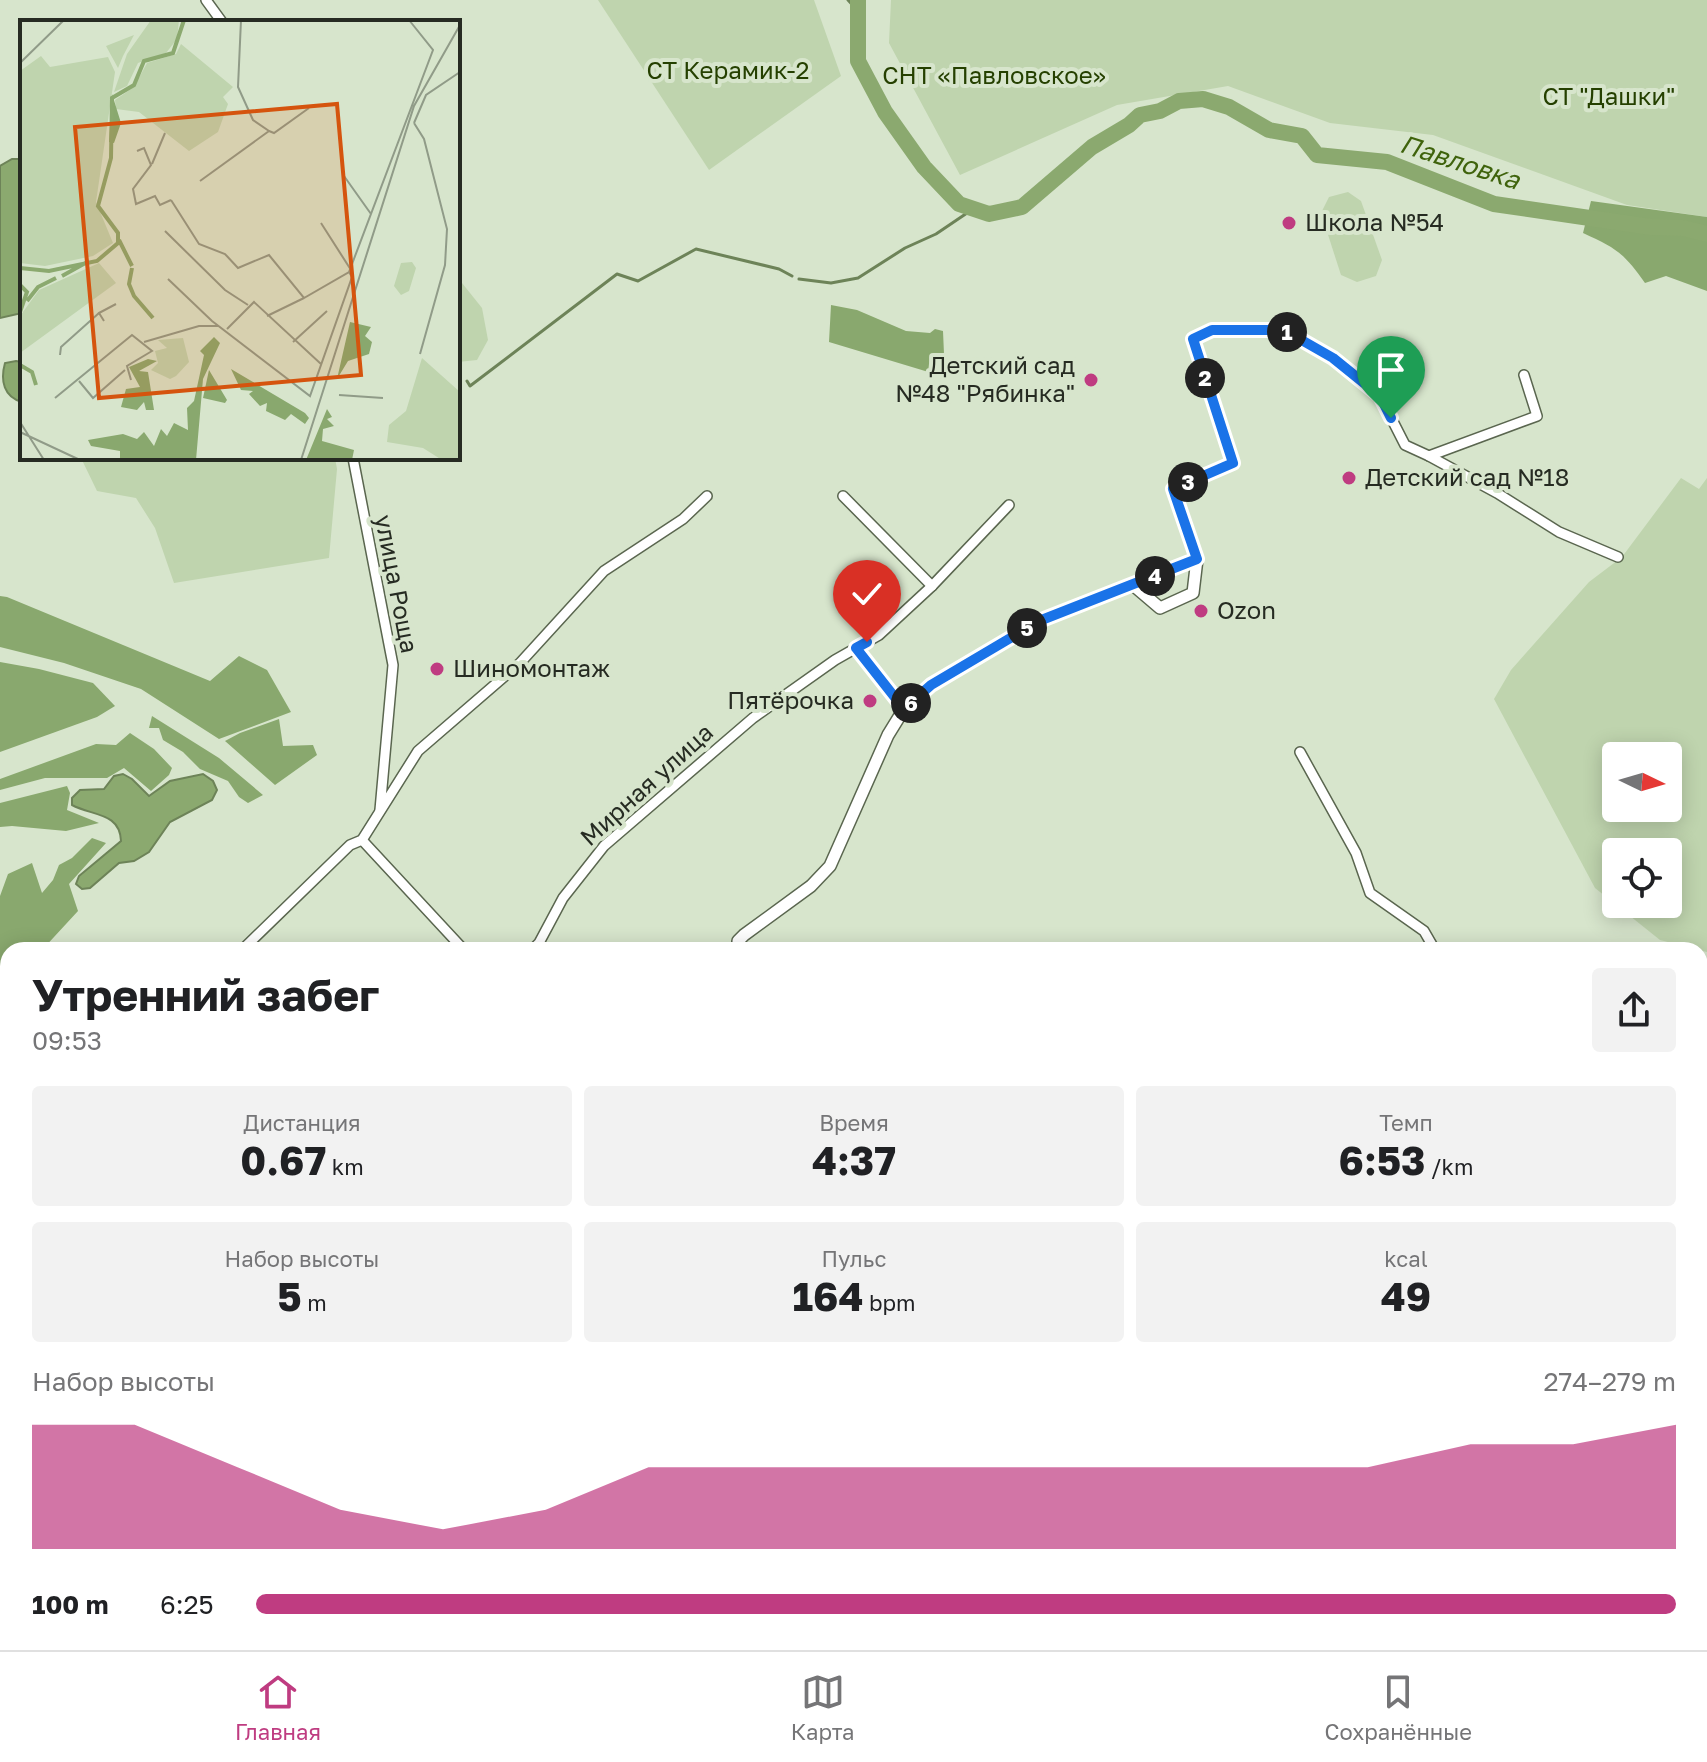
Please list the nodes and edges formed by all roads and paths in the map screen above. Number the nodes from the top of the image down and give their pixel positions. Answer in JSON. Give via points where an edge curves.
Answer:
{"nodes":[{"id":1,"x":206,"y":0,"type":"edge"},
{"id":2,"x":221,"y":20,"type":"edge"},
{"id":3,"x":1524,"y":375,"type":"dead end"},
{"id":4,"x":1429,"y":456,"type":"junction"},
{"id":5,"x":353,"y":460,"type":"edge"},
{"id":6,"x":707,"y":496,"type":"dead end"},
{"id":7,"x":843,"y":496,"type":"dead end"},
{"id":8,"x":1009,"y":505,"type":"dead end"},
{"id":9,"x":1618,"y":557,"type":"dead end"},
{"id":10,"x":1197,"y":559,"type":"junction"},
{"id":11,"x":1133,"y":585,"type":"junction"},
{"id":12,"x":932,"y":586,"type":"junction"},
{"id":13,"x":856,"y":648,"type":"junction"},
{"id":14,"x":904,"y":709,"type":"junction"},
{"id":15,"x":1300,"y":752,"type":"dead end"},
{"id":16,"x":379,"y":814,"type":"junction"},
{"id":17,"x":362,"y":840,"type":"junction"},
{"id":18,"x":250,"y":942,"type":"edge"},
{"id":19,"x":457,"y":942,"type":"edge"},
{"id":20,"x":540,"y":942,"type":"edge"},
{"id":21,"x":738,"y":942,"type":"edge"},
{"id":22,"x":1430,"y":942,"type":"edge"}],
"edges":[{"from":1,"to":2,"type":"street"},
{"from":3,"to":4,"type":"street","via":[[1537,416]]},
{"from":4,"to":9,"type":"street","via":[[1559,532]]},
{"from":4,"to":10,"type":"street","via":[[1405,445],[1380,396],[1333,358],[1284,330],[1212,330],[1193,339],[1233,463],[1173,489]]},
{"from":5,"to":16,"type":"street","name":"улица Роща","via":[[393,665]]},
{"from":6,"to":16,"type":"street","via":[[683,519],[604,571],[520,663],[418,751]]},
{"from":7,"to":12,"type":"street"},
{"from":8,"to":12,"type":"street","name":"Мирная улица"},
{"from":10,"to":11,"type":"street"},
{"from":10,"to":11,"type":"street","via":[[1193,593],[1160,608]]},
{"from":11,"to":14,"type":"street","via":[[1039,621],[931,685]]},
{"from":12,"to":13,"type":"street","name":"Мирная улица","via":[[879,635]]},
{"from":13,"to":14,"type":"street"},
{"from":13,"to":20,"type":"street","name":"Мирная улица","via":[[753,718],[604,846],[563,898]]},
{"from":14,"to":21,"type":"street","via":[[830,866]]},
{"from":15,"to":22,"type":"street","via":[[1356,853],[1370,893],[1424,931]]},
{"from":16,"to":17,"type":"street"},
{"from":17,"to":18,"type":"street","via":[[350,845]]},
{"from":17,"to":19,"type":"street"}]}
